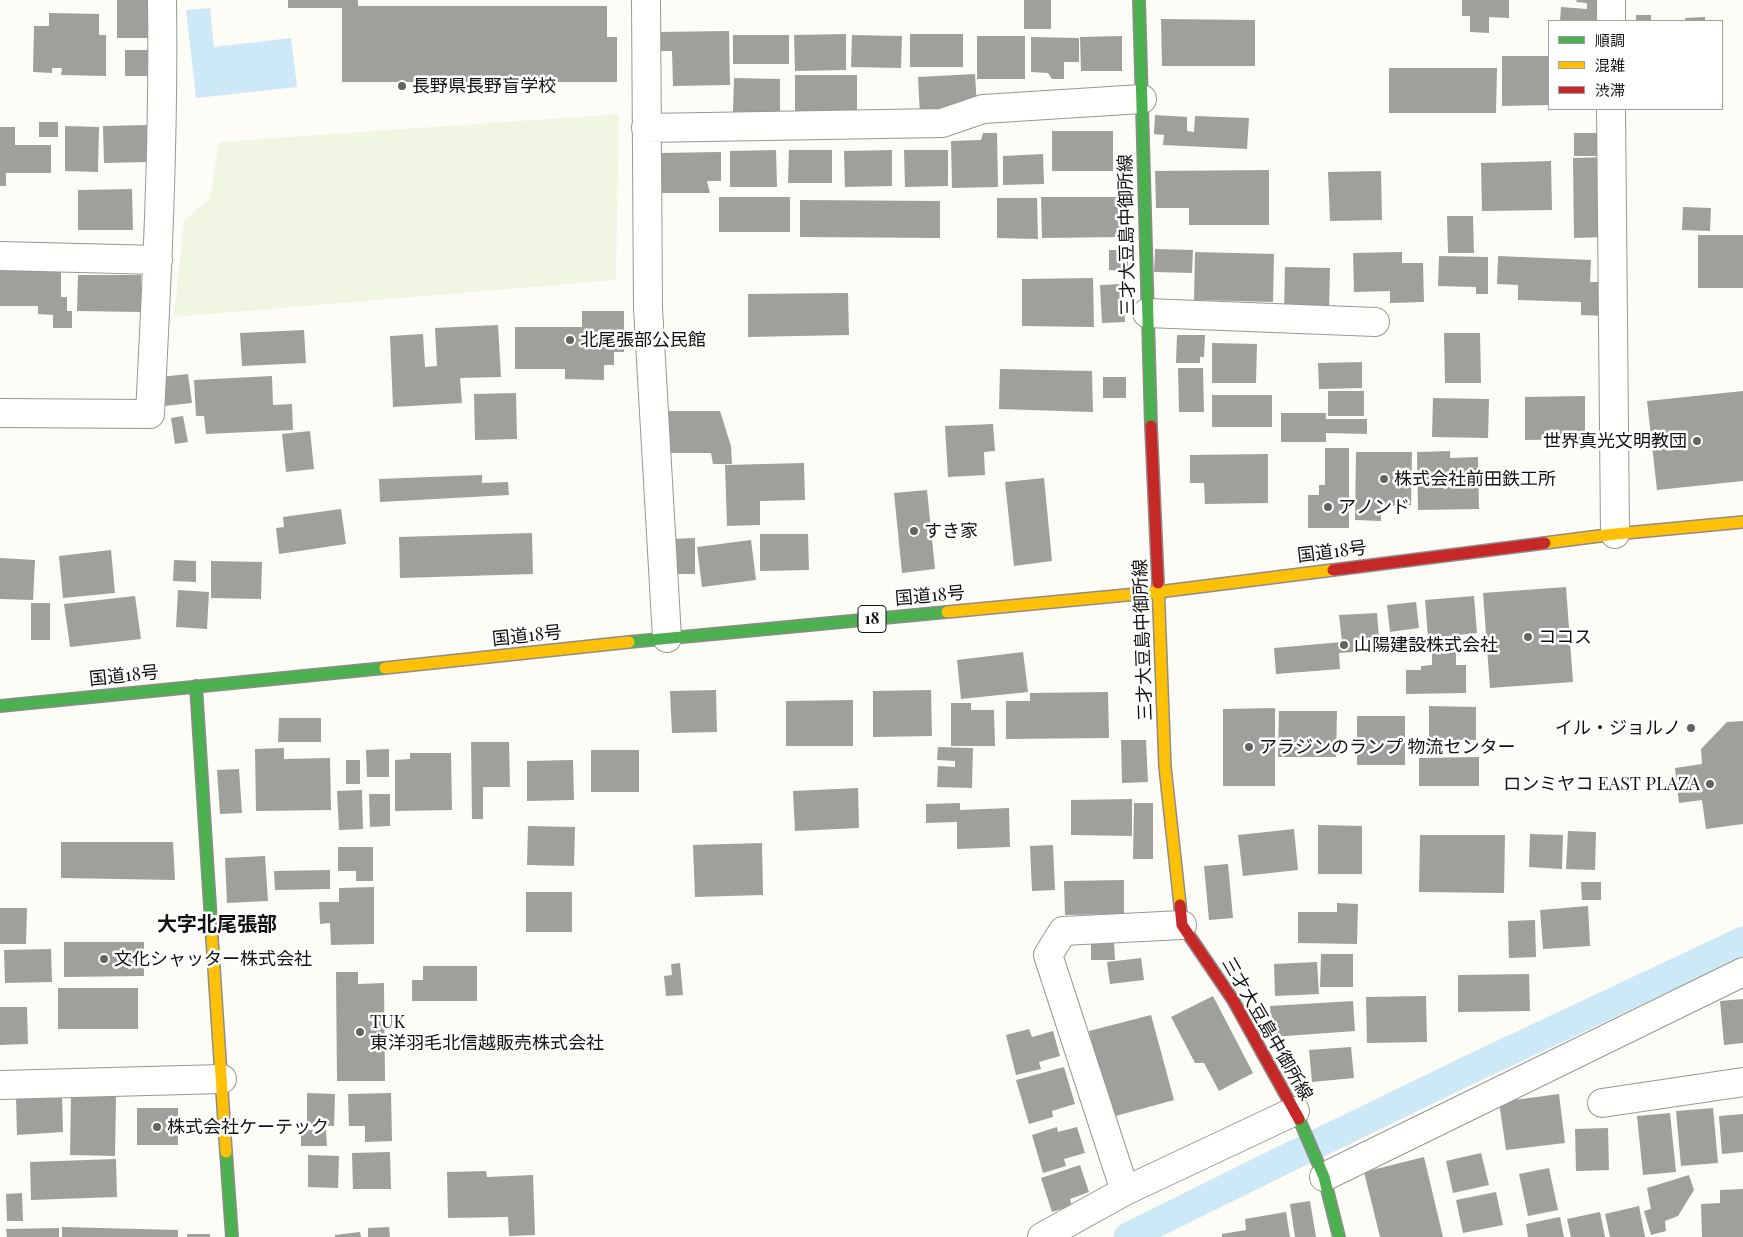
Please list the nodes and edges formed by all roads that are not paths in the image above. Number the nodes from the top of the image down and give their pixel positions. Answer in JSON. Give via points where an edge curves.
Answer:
{"nodes":[{"id":1,"x":162,"y":0,"type":"edge"},
{"id":2,"x":646,"y":0,"type":"edge"},
{"id":3,"x":1139,"y":0,"type":"edge"},
{"id":4,"x":1611,"y":0,"type":"edge"},
{"id":5,"x":1611,"y":20,"type":"edge"},
{"id":6,"x":1142,"y":99,"type":"junction"},
{"id":7,"x":1611,"y":110,"type":"edge"},
{"id":8,"x":646,"y":128,"type":"junction"},
{"id":9,"x":0,"y":256,"type":"edge"},
{"id":10,"x":158,"y":260,"type":"junction"},
{"id":11,"x":1147,"y":313,"type":"junction"},
{"id":12,"x":1375,"y":322,"type":"dead end"},
{"id":13,"x":0,"y":412,"type":"edge"},
{"id":14,"x":1743,"y":522,"type":"edge"},
{"id":15,"x":1616,"y":534,"type":"junction"},
{"id":16,"x":1158,"y":592,"type":"junction"},
{"id":17,"x":668,"y":638,"type":"junction"},
{"id":18,"x":196,"y":686,"type":"junction"},
{"id":19,"x":0,"y":706,"type":"edge"},
{"id":20,"x":1182,"y":925,"type":"junction"},
{"id":21,"x":1743,"y":972,"type":"edge"},
{"id":22,"x":222,"y":1079,"type":"junction"},
{"id":23,"x":1743,"y":1082,"type":"edge"},
{"id":24,"x":0,"y":1085,"type":"edge"},
{"id":25,"x":1602,"y":1103,"type":"dead end"},
{"id":26,"x":1296,"y":1111,"type":"junction"},
{"id":27,"x":1324,"y":1177,"type":"junction"},
{"id":28,"x":1125,"y":1191,"type":"junction"},
{"id":29,"x":232,"y":1237,"type":"edge"},
{"id":30,"x":1042,"y":1237,"type":"edge"},
{"id":31,"x":1339,"y":1237,"type":"edge"}],
"edges":[{"from":1,"to":10,"type":"street"},
{"from":2,"to":8,"type":"street"},
{"from":3,"to":6,"type":"main road","name":"三才大豆島中御所線"},
{"from":4,"to":5,"type":"street"},
{"from":6,"to":8,"type":"street","via":[[983,108],[942,123]]},
{"from":6,"to":11,"type":"main road","name":"三才大豆島中御所線"},
{"from":7,"to":15,"type":"street"},
{"from":8,"to":17,"type":"street","via":[[648,308]]},
{"from":9,"to":10,"type":"street"},
{"from":10,"to":13,"type":"street","via":[[150,414]]},
{"from":11,"to":12,"type":"street"},
{"from":11,"to":16,"type":"main road","name":"三才大豆島中御所線"},
{"from":14,"to":15,"type":"main road","name":"国道18号","number":"18"},
{"from":15,"to":16,"type":"main road","name":"国道18号","number":"18"},
{"from":16,"to":17,"type":"main road","name":"国道18号","number":"18"},
{"from":16,"to":20,"type":"main road","name":"三才大豆島中御所線","via":[[1165,767]]},
{"from":17,"to":18,"type":"main road","name":"国道18号","number":"18"},
{"from":18,"to":19,"type":"main road","name":"国道18号","number":"18"},
{"from":18,"to":22,"type":"main road"},
{"from":20,"to":26,"type":"main road","name":"三才大豆島中御所線","via":[[1233,1000]]},
{"from":20,"to":28,"type":"street","via":[[1063,931],[1048,955]]},
{"from":21,"to":27,"type":"street"},
{"from":22,"to":24,"type":"street"},
{"from":22,"to":29,"type":"main road"},
{"from":23,"to":25,"type":"street"},
{"from":26,"to":27,"type":"main road","name":"三才大豆島中御所線"},
{"from":26,"to":28,"type":"street"},
{"from":27,"to":31,"type":"main road","name":"三才大豆島中御所線"},
{"from":28,"to":30,"type":"street"}]}
